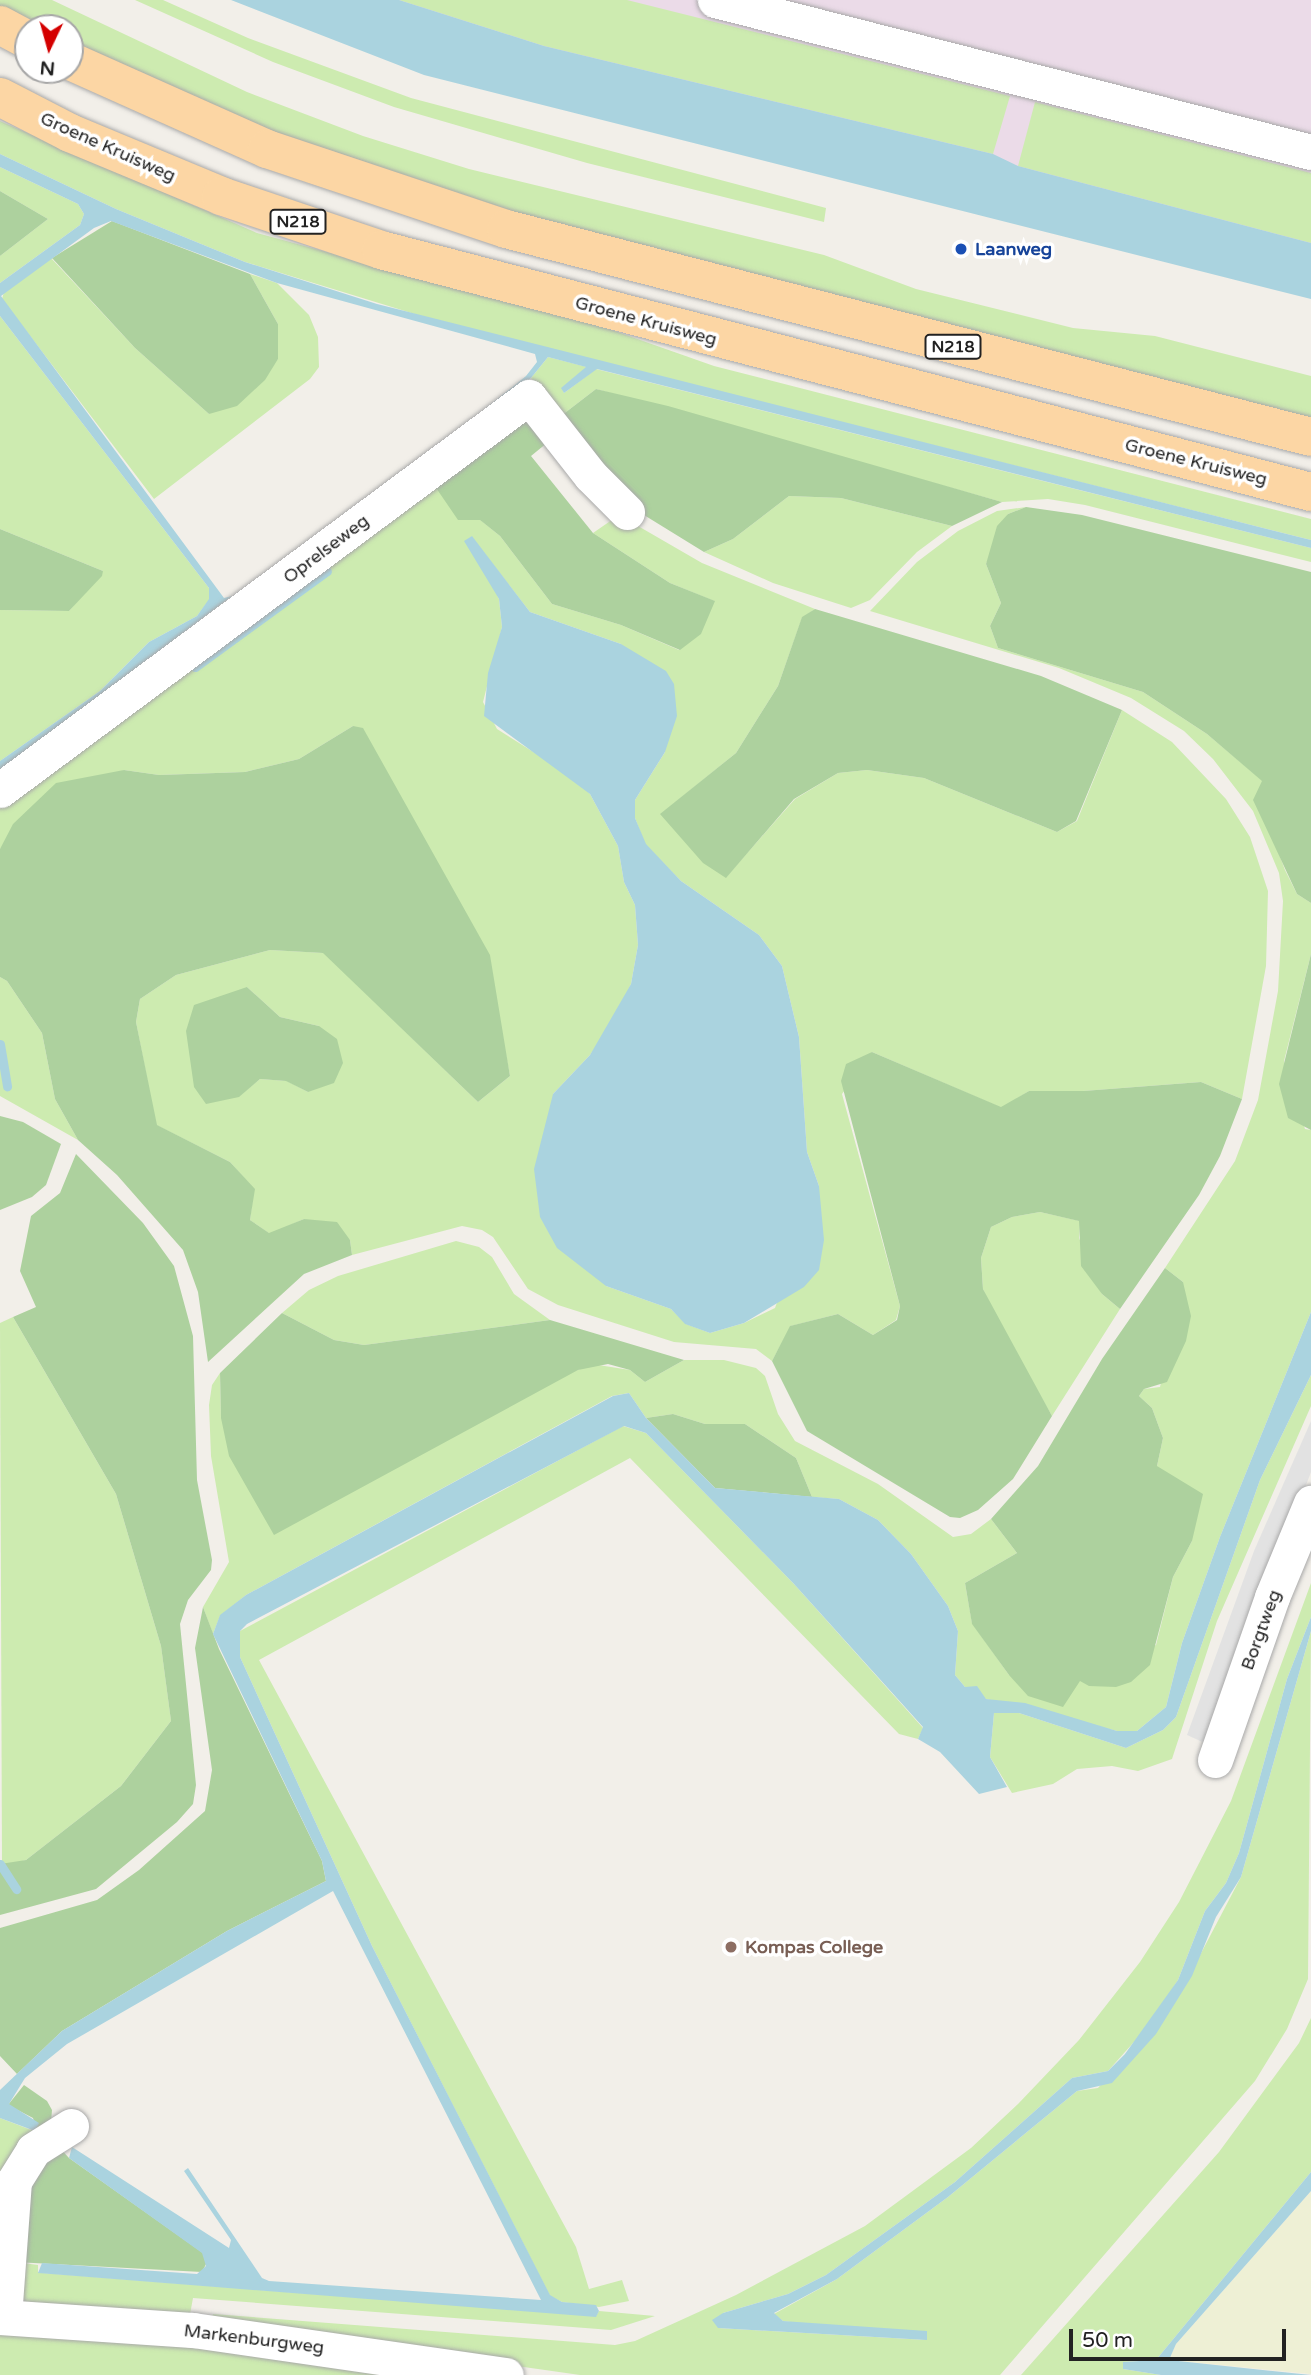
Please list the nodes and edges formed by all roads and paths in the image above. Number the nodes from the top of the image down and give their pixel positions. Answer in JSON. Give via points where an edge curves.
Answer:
{"nodes":[{"id":1,"x":715,"y":0,"type":"edge"},
{"id":2,"x":84,"y":67,"type":"edge"},
{"id":3,"x":0,"y":97,"type":"edge"},
{"id":4,"x":1311,"y":152,"type":"edge"},
{"id":5,"x":1311,"y":437,"type":"edge"},
{"id":6,"x":1311,"y":492,"type":"edge"},
{"id":7,"x":627,"y":512,"type":"dead end"},
{"id":8,"x":0,"y":790,"type":"edge"},
{"id":9,"x":1311,"y":1503,"type":"edge"},
{"id":10,"x":1215,"y":1760,"type":"dead end"},
{"id":11,"x":71,"y":2126,"type":"dead end"},
{"id":12,"x":2,"y":2317,"type":"edge"},
{"id":13,"x":506,"y":2375,"type":"edge"}],
"edges":[{"from":1,"to":4,"type":"street"},
{"from":2,"to":5,"type":"main road","number":"N218","via":[[267,149],[479,221],[724,289]]},
{"from":3,"to":6,"type":"main road","name":"Groene Kruisweg","number":"N218","via":[[71,133],[221,196],[381,250]]},
{"from":7,"to":8,"type":"street","name":"Oprelseweg","via":[[591,476],[529,397]]},
{"from":9,"to":10,"type":"street","name":"Borgtweg","via":[[1272,1597]]},
{"from":11,"to":12,"type":"street","via":[[33,2150],[14,2181]]},
{"from":12,"to":13,"type":"street","name":"Markenburgweg","via":[[193,2330]]}]}
